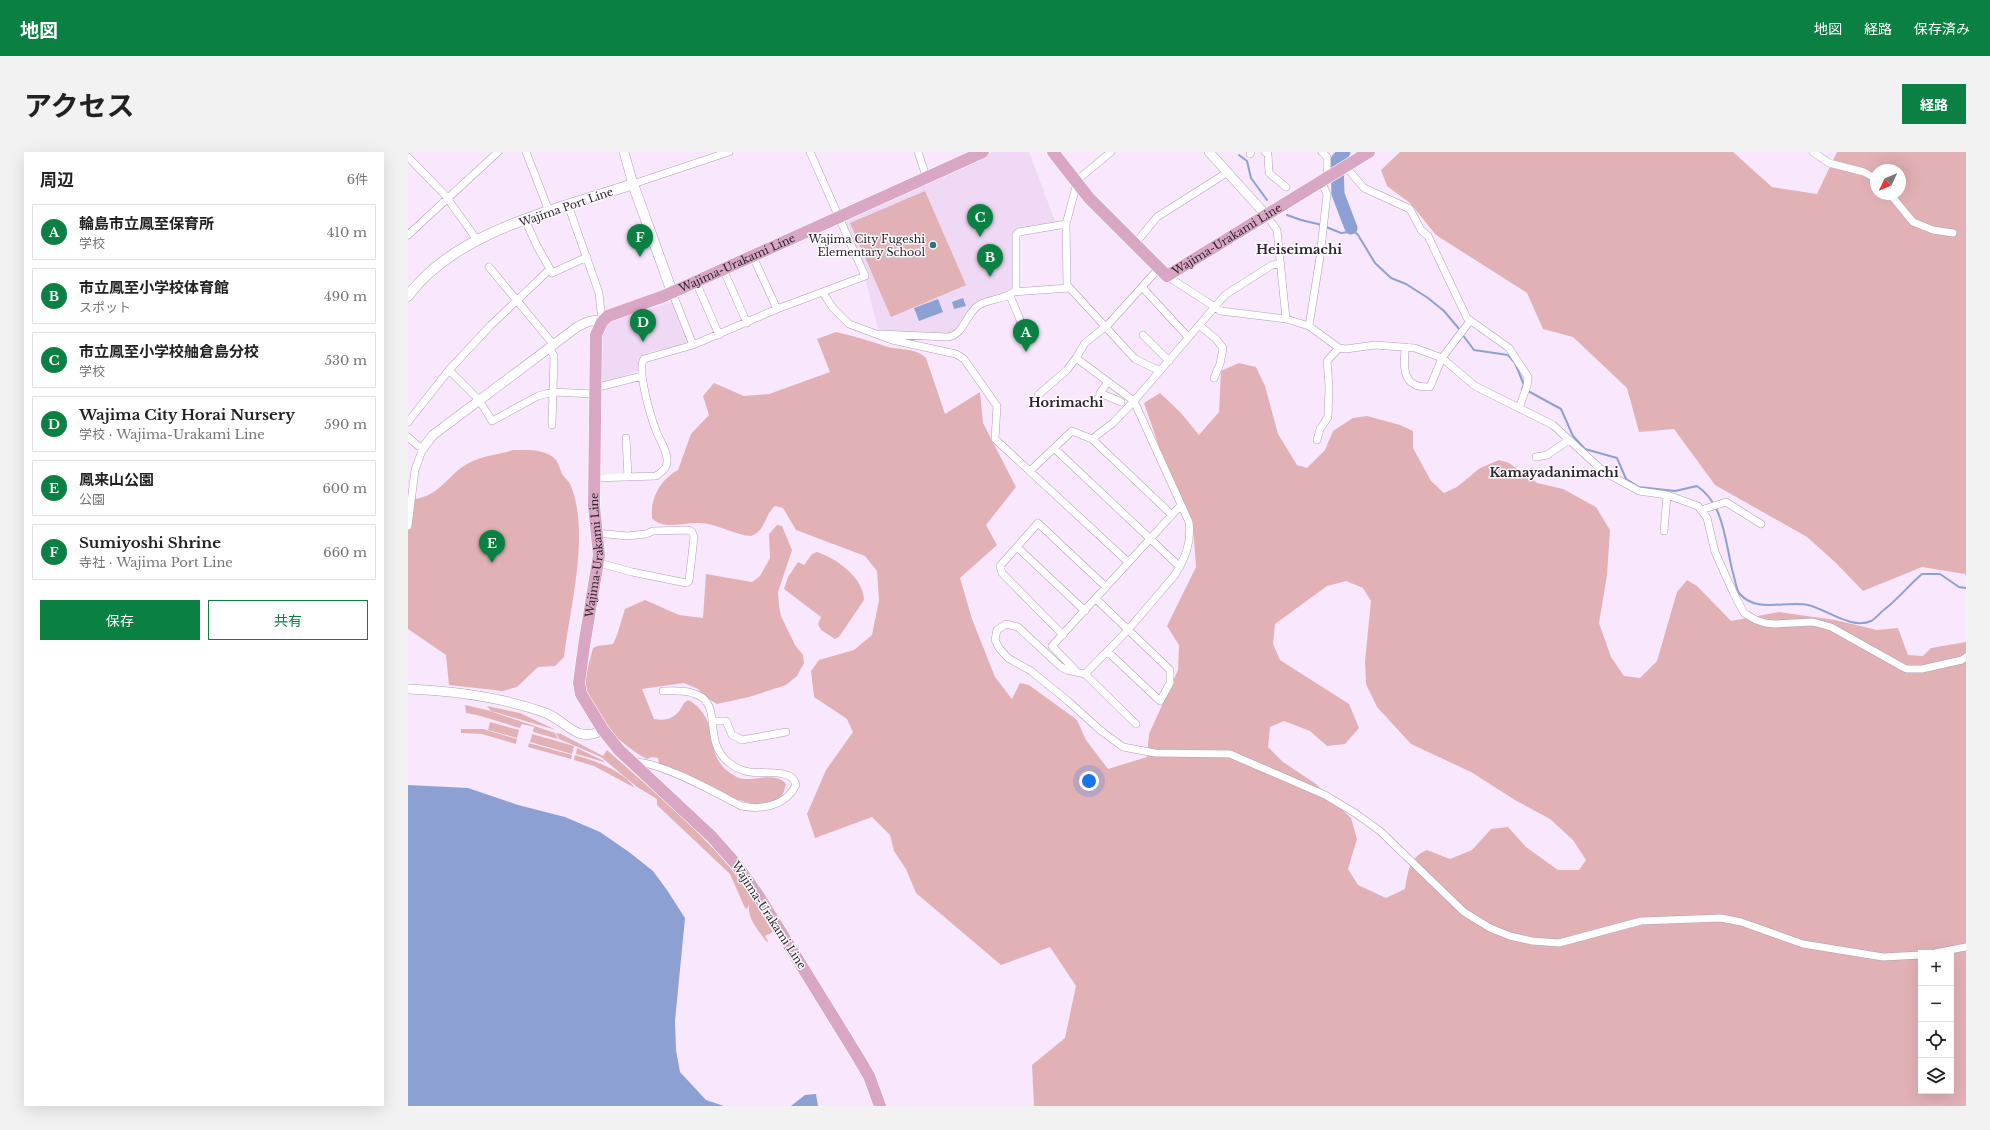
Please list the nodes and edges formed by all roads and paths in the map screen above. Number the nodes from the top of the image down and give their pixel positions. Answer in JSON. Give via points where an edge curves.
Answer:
{"nodes":[{"id":1,"x":498,"y":152,"type":"edge"},
{"id":2,"x":526,"y":152,"type":"edge"},
{"id":3,"x":624,"y":152,"type":"edge"},
{"id":4,"x":729,"y":152,"type":"edge"},
{"id":5,"x":810,"y":152,"type":"edge"},
{"id":6,"x":918,"y":152,"type":"edge"},
{"id":7,"x":1053,"y":152,"type":"edge"},
{"id":8,"x":1111,"y":152,"type":"edge"},
{"id":9,"x":1209,"y":152,"type":"edge"},
{"id":10,"x":1322,"y":152,"type":"edge"},
{"id":11,"x":1369,"y":152,"type":"edge"},
{"id":12,"x":1812,"y":152,"type":"edge"},
{"id":13,"x":976,"y":153,"type":"edge"},
{"id":14,"x":1268,"y":153,"type":"edge"},
{"id":15,"x":408,"y":157,"type":"edge"},
{"id":16,"x":1345,"y":166,"type":"junction"},
{"id":17,"x":1228,"y":172,"type":"junction"},
{"id":18,"x":1870,"y":176,"type":"edge"},
{"id":19,"x":930,"y":177,"type":"junction"},
{"id":20,"x":1326,"y":178,"type":"junction"},
{"id":21,"x":1077,"y":182,"type":"junction"},
{"id":22,"x":633,"y":184,"type":"junction"},
{"id":23,"x":1286,"y":187,"type":"dead end"},
{"id":24,"x":446,"y":199,"type":"junction"},
{"id":25,"x":1895,"y":200,"type":"edge"},
{"id":26,"x":568,"y":205,"type":"junction"},
{"id":27,"x":549,"y":211,"type":"junction"},
{"id":28,"x":1266,"y":215,"type":"junction"},
{"id":29,"x":839,"y":217,"type":"junction"},
{"id":30,"x":525,"y":220,"type":"junction"},
{"id":31,"x":1066,"y":224,"type":"junction"},
{"id":32,"x":1953,"y":233,"type":"dead end"},
{"id":33,"x":408,"y":235,"type":"edge"},
{"id":34,"x":477,"y":240,"type":"junction"},
{"id":35,"x":1134,"y":245,"type":"junction"},
{"id":36,"x":754,"y":255,"type":"junction"},
{"id":37,"x":587,"y":257,"type":"junction"},
{"id":38,"x":1281,"y":264,"type":"junction"},
{"id":39,"x":488,"y":267,"type":"dead end"},
{"id":40,"x":550,"y":269,"type":"junction"},
{"id":41,"x":723,"y":269,"type":"junction"},
{"id":42,"x":1163,"y":272,"type":"junction"},
{"id":43,"x":696,"y":282,"type":"junction"},
{"id":44,"x":1142,"y":287,"type":"junction"},
{"id":45,"x":1069,"y":288,"type":"junction"},
{"id":46,"x":672,"y":292,"type":"junction"},
{"id":47,"x":823,"y":292,"type":"junction"},
{"id":48,"x":1012,"y":294,"type":"junction"},
{"id":49,"x":408,"y":296,"type":"edge"},
{"id":50,"x":517,"y":300,"type":"junction"},
{"id":51,"x":1214,"y":306,"type":"junction"},
{"id":52,"x":777,"y":309,"type":"junction"},
{"id":53,"x":1286,"y":319,"type":"junction"},
{"id":54,"x":1470,"y":321,"type":"junction"},
{"id":55,"x":602,"y":322,"type":"junction"},
{"id":56,"x":747,"y":323,"type":"junction"},
{"id":57,"x":1199,"y":325,"type":"junction"},
{"id":58,"x":1309,"y":326,"type":"junction"},
{"id":59,"x":1105,"y":327,"type":"junction"},
{"id":60,"x":719,"y":335,"type":"junction"},
{"id":61,"x":879,"y":335,"type":"junction"},
{"id":62,"x":1143,"y":335,"type":"dead end"},
{"id":63,"x":1188,"y":337,"type":"junction"},
{"id":64,"x":1026,"y":340,"type":"dead end"},
{"id":65,"x":693,"y":345,"type":"junction"},
{"id":66,"x":551,"y":346,"type":"junction"},
{"id":67,"x":1405,"y":347,"type":"junction"},
{"id":68,"x":1339,"y":348,"type":"junction"},
{"id":69,"x":1076,"y":358,"type":"junction"},
{"id":70,"x":1442,"y":358,"type":"junction"},
{"id":71,"x":1169,"y":360,"type":"junction"},
{"id":72,"x":449,"y":370,"type":"junction"},
{"id":73,"x":1160,"y":371,"type":"junction"},
{"id":74,"x":642,"y":376,"type":"junction"},
{"id":75,"x":1214,"y":378,"type":"dead end"},
{"id":76,"x":1108,"y":382,"type":"junction"},
{"id":77,"x":595,"y":391,"type":"junction"},
{"id":78,"x":552,"y":392,"type":"junction"},
{"id":79,"x":1101,"y":394,"type":"junction"},
{"id":80,"x":1038,"y":395,"type":"dead end"},
{"id":81,"x":479,"y":400,"type":"junction"},
{"id":82,"x":1134,"y":401,"type":"junction"},
{"id":83,"x":1121,"y":402,"type":"dead end"},
{"id":84,"x":1094,"y":404,"type":"dead end"},
{"id":85,"x":1519,"y":408,"type":"junction"},
{"id":86,"x":408,"y":422,"type":"edge"},
{"id":87,"x":552,"y":425,"type":"dead end"},
{"id":88,"x":408,"y":437,"type":"edge"},
{"id":89,"x":626,"y":438,"type":"dead end"},
{"id":90,"x":1092,"y":439,"type":"junction"},
{"id":91,"x":1317,"y":440,"type":"dead end"},
{"id":92,"x":1569,"y":440,"type":"junction"},
{"id":93,"x":423,"y":448,"type":"junction"},
{"id":94,"x":1054,"y":448,"type":"junction"},
{"id":95,"x":1536,"y":457,"type":"dead end"},
{"id":96,"x":1030,"y":471,"type":"junction"},
{"id":97,"x":628,"y":477,"type":"junction"},
{"id":98,"x":595,"y":478,"type":"junction"},
{"id":99,"x":1667,"y":495,"type":"junction"},
{"id":100,"x":1181,"y":505,"type":"junction"},
{"id":101,"x":1701,"y":510,"type":"junction"},
{"id":102,"x":1172,"y":515,"type":"junction"},
{"id":103,"x":1761,"y":524,"type":"dead end"},
{"id":104,"x":408,"y":526,"type":"edge"},
{"id":105,"x":1664,"y":531,"type":"dead end"},
{"id":106,"x":597,"y":533,"type":"junction"},
{"id":107,"x":1150,"y":539,"type":"junction"},
{"id":108,"x":1017,"y":547,"type":"junction"},
{"id":109,"x":1128,"y":562,"type":"junction"},
{"id":110,"x":598,"y":563,"type":"junction"},
{"id":111,"x":1180,"y":567,"type":"junction"},
{"id":112,"x":1106,"y":587,"type":"junction"},
{"id":113,"x":1096,"y":599,"type":"junction"},
{"id":114,"x":1085,"y":611,"type":"junction"},
{"id":115,"x":1128,"y":630,"type":"junction"},
{"id":116,"x":1063,"y":635,"type":"junction"},
{"id":117,"x":1107,"y":651,"type":"junction"},
{"id":118,"x":1966,"y":657,"type":"edge"},
{"id":119,"x":1077,"y":672,"type":"junction"},
{"id":120,"x":1085,"y":674,"type":"junction"},
{"id":121,"x":408,"y":689,"type":"edge"},
{"id":122,"x":663,"y":691,"type":"dead end"},
{"id":123,"x":714,"y":721,"type":"junction"},
{"id":124,"x":1136,"y":724,"type":"dead end"},
{"id":125,"x":603,"y":730,"type":"junction"},
{"id":126,"x":786,"y":732,"type":"dead end"},
{"id":127,"x":633,"y":763,"type":"junction"},
{"id":128,"x":1966,"y":947,"type":"edge"},
{"id":129,"x":1950,"y":950,"type":"edge"},
{"id":130,"x":1918,"y":955,"type":"edge"},
{"id":131,"x":880,"y":1106,"type":"edge"}],
"edges":[{"from":1,"to":24,"type":"street"},
{"from":2,"to":27,"type":"street"},
{"from":3,"to":22,"type":"street"},
{"from":4,"to":22,"type":"street"},
{"from":5,"to":29,"type":"street"},
{"from":6,"to":19,"type":"street","via":[[925,173]]},
{"from":7,"to":21,"type":"main road","name":"Wajima-Urakami Line"},
{"from":8,"to":21,"type":"street"},
{"from":9,"to":17,"type":"street"},
{"from":10,"to":20,"type":"street","via":[[1327,157]]},
{"from":11,"to":16,"type":"main road","name":"Wajima-Urakami Line"},
{"from":12,"to":18,"type":"street","via":[[1828,163]]},
{"from":13,"to":19,"type":"main road","name":"Wajima-Urakami Line"},
{"from":14,"to":23,"type":"street","via":[[1269,173]]},
{"from":15,"to":24,"type":"street","via":[[445,194]]},
{"from":16,"to":20,"type":"main road","name":"Wajima-Urakami Line"},
{"from":16,"to":54,"type":"street","via":[[1364,188],[1410,209],[1421,230],[1428,236]]},
{"from":17,"to":28,"type":"street"},
{"from":17,"to":35,"type":"street","via":[[1157,217]]},
{"from":19,"to":29,"type":"main road","name":"Wajima-Urakami Line"},
{"from":20,"to":28,"type":"main road","name":"Wajima-Urakami Line"},
{"from":20,"to":58,"type":"street","via":[[1327,194]]},
{"from":21,"to":31,"type":"street"},
{"from":21,"to":35,"type":"main road","name":"Wajima-Urakami Line"},
{"from":22,"to":26,"type":"main road","name":"Wajima Port Line"},
{"from":22,"to":46,"type":"main road"},
{"from":24,"to":33,"type":"street"},
{"from":24,"to":34,"type":"street"},
{"from":25,"to":32,"type":"street","via":[[1913,222],[1933,230]]},
{"from":26,"to":27,"type":"main road","name":"Wajima Port Line"},
{"from":26,"to":37,"type":"street"},
{"from":27,"to":30,"type":"main road","name":"Wajima Port Line"},
{"from":28,"to":38,"type":"street","via":[[1277,230]]},
{"from":28,"to":42,"type":"main road","name":"Wajima-Urakami Line"},
{"from":29,"to":36,"type":"main road","name":"Wajima-Urakami Line"},
{"from":29,"to":47,"type":"street","via":[[864,276]]},
{"from":30,"to":34,"type":"main road","name":"Wajima Port Line"},
{"from":30,"to":40,"type":"street"},
{"from":31,"to":45,"type":"street"},
{"from":31,"to":48,"type":"street","via":[[1019,232],[1016,235],[1016,290]]},
{"from":34,"to":49,"type":"main road","name":"Wajima Port Line","via":[[439,265]]},
{"from":35,"to":42,"type":"main road","name":"Wajima-Urakami Line"},
{"from":36,"to":41,"type":"main road","name":"Wajima-Urakami Line"},
{"from":36,"to":52,"type":"street"},
{"from":37,"to":40,"type":"street","via":[[552,273]]},
{"from":37,"to":55,"type":"street","via":[[599,293]]},
{"from":38,"to":51,"type":"street","via":[[1272,265],[1225,295]]},
{"from":38,"to":53,"type":"street"},
{"from":39,"to":50,"type":"street"},
{"from":40,"to":50,"type":"street"},
{"from":41,"to":43,"type":"main road","name":"Wajima-Urakami Line"},
{"from":41,"to":56,"type":"street"},
{"from":42,"to":44,"type":"street"},
{"from":42,"to":51,"type":"street"},
{"from":43,"to":46,"type":"main road","name":"Wajima-Urakami Line"},
{"from":43,"to":60,"type":"street"},
{"from":44,"to":59,"type":"street"},
{"from":44,"to":63,"type":"street"},
{"from":45,"to":48,"type":"street"},
{"from":45,"to":59,"type":"street"},
{"from":46,"to":55,"type":"main road","name":"Wajima-Urakami Line","via":[[611,314]]},
{"from":46,"to":65,"type":"street"},
{"from":47,"to":52,"type":"street"},
{"from":47,"to":61,"type":"street","via":[[833,308],[849,324]]},
{"from":48,"to":61,"type":"street","via":[[979,305],[951,337],[883,333]]},
{"from":48,"to":64,"type":"street"},
{"from":50,"to":66,"type":"street"},
{"from":50,"to":72,"type":"street"},
{"from":51,"to":53,"type":"street","via":[[1221,311]]},
{"from":51,"to":57,"type":"street"},
{"from":52,"to":56,"type":"street"},
{"from":53,"to":58,"type":"street"},
{"from":54,"to":70,"type":"street"},
{"from":54,"to":85,"type":"street","via":[[1509,348],[1528,377]]},
{"from":55,"to":66,"type":"street","via":[[596,320],[585,323]]},
{"from":55,"to":77,"type":"main road","name":"Wajima-Urakami Line","via":[[596,335]]},
{"from":56,"to":60,"type":"street"},
{"from":57,"to":63,"type":"street"},
{"from":57,"to":75,"type":"street","via":[[1216,339],[1222,348],[1220,364]]},
{"from":58,"to":68,"type":"street"},
{"from":59,"to":69,"type":"street","via":[[1085,343]]},
{"from":59,"to":73,"type":"street","via":[[1135,359]]},
{"from":60,"to":65,"type":"street"},
{"from":61,"to":96,"type":"street","via":[[956,354],[964,359],[997,406],[995,439]]},
{"from":62,"to":71,"type":"street"},
{"from":63,"to":71,"type":"street"},
{"from":65,"to":74,"type":"street","via":[[644,359]]},
{"from":66,"to":78,"type":"street","via":[[554,356]]},
{"from":66,"to":81,"type":"street"},
{"from":67,"to":68,"type":"street","via":[[1375,345]]},
{"from":67,"to":70,"type":"street"},
{"from":67,"to":70,"type":"street","via":[[1404,369],[1406,378],[1412,383],[1430,387]]},
{"from":68,"to":91,"type":"street","via":[[1327,361],[1328,417]]},
{"from":69,"to":76,"type":"street"},
{"from":69,"to":80,"type":"street","via":[[1063,374]]},
{"from":70,"to":85,"type":"street","via":[[1475,386]]},
{"from":71,"to":73,"type":"street"},
{"from":72,"to":81,"type":"street"},
{"from":72,"to":86,"type":"street"},
{"from":73,"to":82,"type":"street"},
{"from":74,"to":77,"type":"street"},
{"from":74,"to":97,"type":"street","via":[[656,432],[668,461],[666,468],[659,474]]},
{"from":76,"to":79,"type":"street"},
{"from":76,"to":82,"type":"street"},
{"from":77,"to":78,"type":"street"},
{"from":77,"to":98,"type":"main road","name":"Wajima-Urakami Line"},
{"from":78,"to":81,"type":"street","via":[[535,397],[492,421]]},
{"from":78,"to":87,"type":"street"},
{"from":79,"to":83,"type":"street"},
{"from":79,"to":84,"type":"street"},
{"from":81,"to":93,"type":"street","via":[[433,435]]},
{"from":82,"to":90,"type":"street","via":[[1113,423]]},
{"from":82,"to":100,"type":"street"},
{"from":85,"to":92,"type":"street","via":[[1553,425]]},
{"from":88,"to":93,"type":"street"},
{"from":89,"to":97,"type":"street"},
{"from":90,"to":94,"type":"street","via":[[1072,431]]},
{"from":90,"to":102,"type":"street"},
{"from":92,"to":95,"type":"street","via":[[1547,456]]},
{"from":92,"to":99,"type":"street","via":[[1604,472],[1639,491]]},
{"from":93,"to":104,"type":"street","via":[[415,470]]},
{"from":94,"to":96,"type":"street"},
{"from":94,"to":107,"type":"street"},
{"from":96,"to":109,"type":"street"},
{"from":97,"to":98,"type":"street"},
{"from":98,"to":106,"type":"main road","name":"Wajima-Urakami Line","via":[[594,506]]},
{"from":99,"to":101,"type":"street","via":[[1698,506]]},
{"from":99,"to":105,"type":"street","via":[[1661,510]]},
{"from":100,"to":102,"type":"street"},
{"from":100,"to":111,"type":"street","via":[[1189,522],[1191,536]]},
{"from":101,"to":103,"type":"street","via":[[1726,502]]},
{"from":101,"to":118,"type":"street","via":[[1707,518],[1720,567],[1744,613],[1756,620],[1775,624],[1813,622],[1831,627],[1906,670],[1922,669]]},
{"from":102,"to":107,"type":"street"},
{"from":106,"to":110,"type":"main road","name":"Wajima-Urakami Line"},
{"from":106,"to":110,"type":"street","via":[[627,536],[653,531],[689,530],[694,537],[689,581],[686,583]]},
{"from":107,"to":109,"type":"street"},
{"from":107,"to":111,"type":"street"},
{"from":108,"to":112,"type":"street","via":[[1038,524]]},
{"from":108,"to":114,"type":"street"},
{"from":108,"to":116,"type":"street","via":[[1000,566],[1002,573]]},
{"from":109,"to":112,"type":"street"},
{"from":110,"to":125,"type":"main road","name":"Wajima-Urakami Line","via":[[579,683],[583,699]]},
{"from":111,"to":115,"type":"street"},
{"from":112,"to":113,"type":"street"},
{"from":113,"to":114,"type":"street"},
{"from":113,"to":115,"type":"street"},
{"from":114,"to":116,"type":"street"},
{"from":115,"to":117,"type":"street"},
{"from":115,"to":117,"type":"street","via":[[1170,670],[1170,683],[1160,701]]},
{"from":116,"to":119,"type":"street","via":[[1052,646]]},
{"from":117,"to":120,"type":"street"},
{"from":119,"to":120,"type":"street"},
{"from":119,"to":130,"type":"street","via":[[1056,664],[1018,627],[1006,624],[997,630],[995,640],[1002,652],[1031,671],[1123,747],[1155,753],[1230,754],[1325,795],[1380,831],[1464,912],[1490,928],[1510,936],[1559,943],[1641,921],[1721,918],[1741,922],[1803,944],[1883,957]]},
{"from":120,"to":124,"type":"street"},
{"from":121,"to":125,"type":"street","via":[[496,698],[550,715],[580,734],[589,736]]},
{"from":122,"to":123,"type":"street","via":[[682,689],[698,694],[709,706]]},
{"from":123,"to":126,"type":"street","via":[[726,721],[732,735],[742,740]]},
{"from":123,"to":127,"type":"street","via":[[717,748],[734,766],[750,772],[788,775],[794,780],[796,785],[786,800],[757,808],[741,806],[659,766]]},
{"from":125,"to":127,"type":"main road","name":"Wajima-Urakami Line"},
{"from":127,"to":131,"type":"main road","name":"Wajima-Urakami Line","via":[[712,837],[746,877],[869,1076]]},
{"from":128,"to":129,"type":"street"}]}
